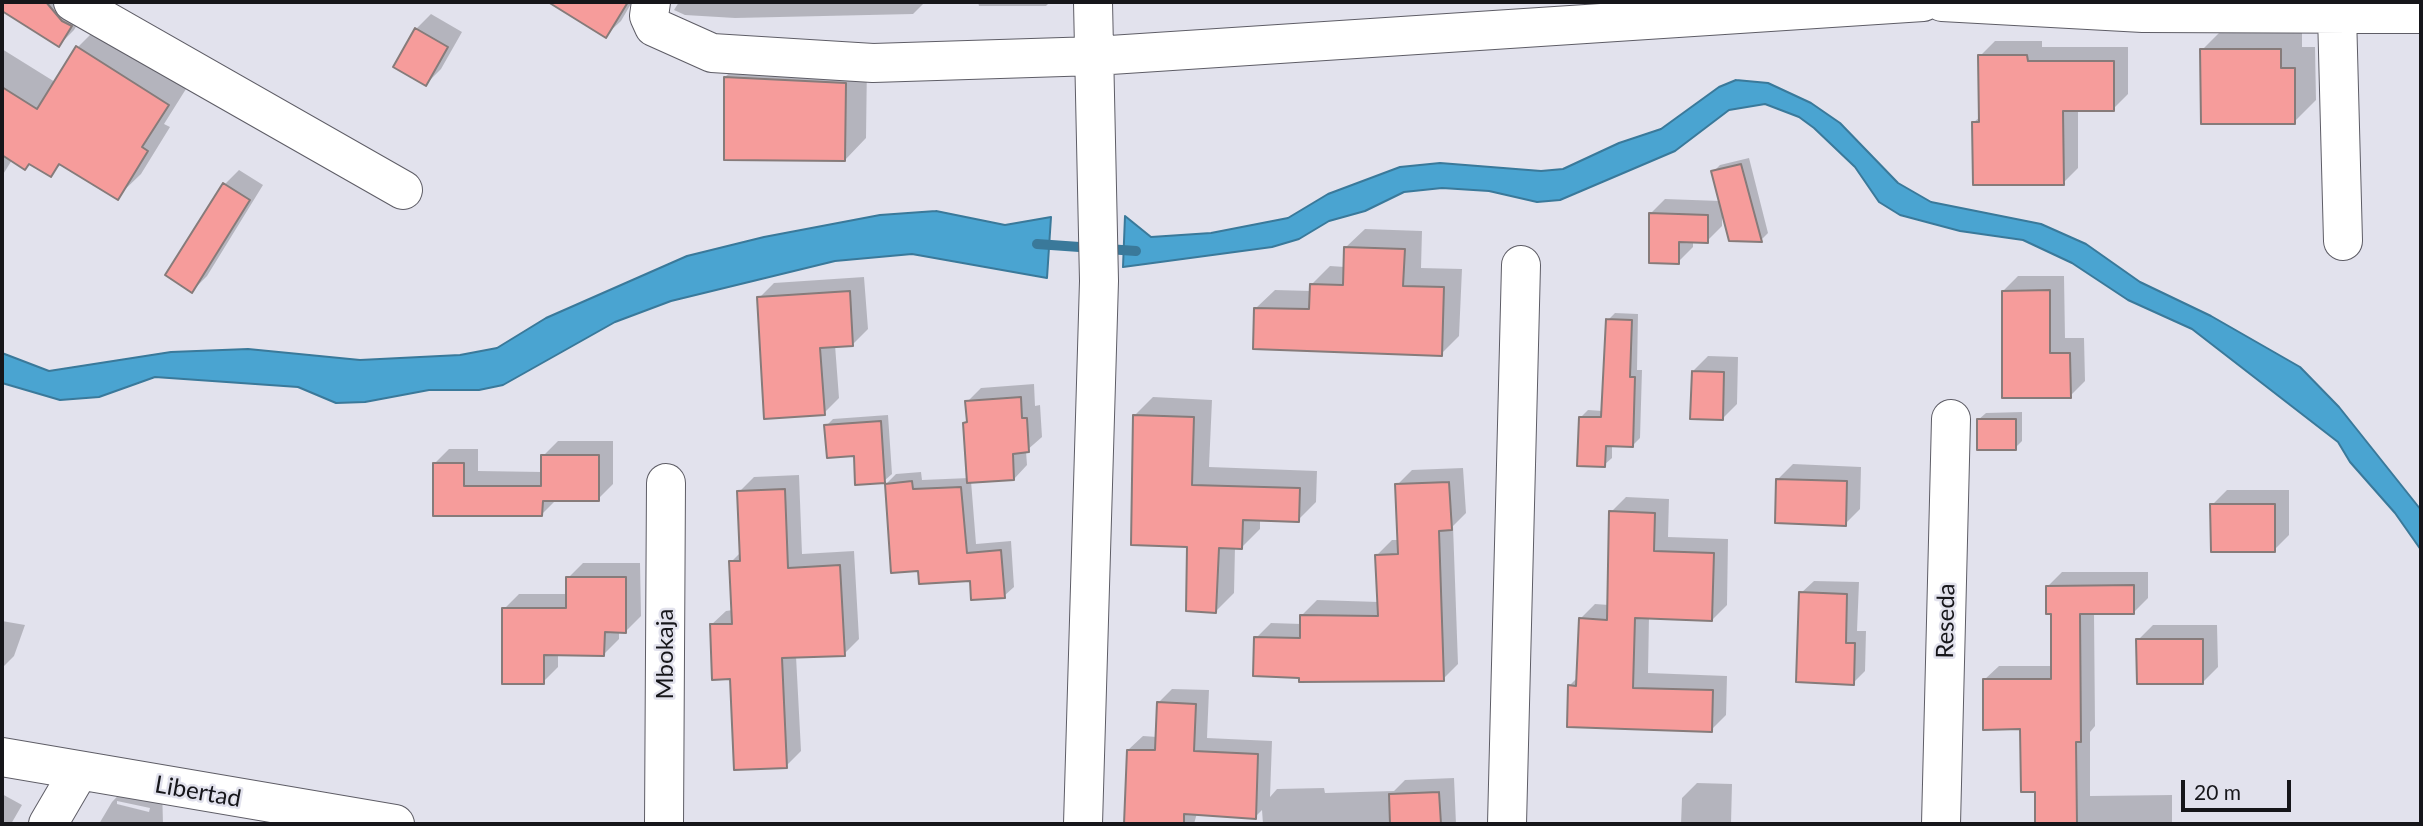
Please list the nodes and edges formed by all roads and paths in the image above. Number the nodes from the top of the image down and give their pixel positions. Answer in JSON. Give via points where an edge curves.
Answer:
{"nodes":[{"id":1,"x":73,"y":2,"type":"edge"},
{"id":2,"x":651,"y":2,"type":"edge"},
{"id":3,"x":1093,"y":2,"type":"edge"},
{"id":4,"x":1923,"y":2,"type":"edge"},
{"id":5,"x":1942,"y":2,"type":"edge"},
{"id":6,"x":2337,"y":14,"type":"junction"},
{"id":7,"x":2421,"y":14,"type":"edge"},
{"id":8,"x":1095,"y":56,"type":"junction"},
{"id":9,"x":402,"y":190,"type":"dead end"},
{"id":10,"x":2343,"y":241,"type":"dead end"},
{"id":11,"x":1521,"y":265,"type":"dead end"},
{"id":12,"x":1951,"y":419,"type":"dead end"},
{"id":13,"x":666,"y":483,"type":"dead end"},
{"id":14,"x":2,"y":757,"type":"edge"},
{"id":15,"x":79,"y":771,"type":"junction"},
{"id":16,"x":242,"y":812,"type":"edge"},
{"id":17,"x":48,"y":824,"type":"edge"},
{"id":18,"x":395,"y":824,"type":"edge"},
{"id":19,"x":664,"y":824,"type":"edge"},
{"id":20,"x":1083,"y":824,"type":"edge"},
{"id":21,"x":1507,"y":824,"type":"edge"},
{"id":22,"x":1941,"y":824,"type":"edge"}],
"edges":[{"from":1,"to":9,"type":"street"},
{"from":2,"to":8,"type":"street","via":[[649,16],[654,27],[712,53],[873,63]]},
{"from":3,"to":8,"type":"street"},
{"from":4,"to":8,"type":"street"},
{"from":5,"to":6,"type":"street","via":[[2143,13]]},
{"from":6,"to":7,"type":"street"},
{"from":6,"to":10,"type":"street"},
{"from":8,"to":20,"type":"street","via":[[1099,281]]},
{"from":11,"to":21,"type":"street"},
{"from":12,"to":22,"type":"street","name":"Reseda"},
{"from":13,"to":19,"type":"street","name":"Mbokaja"},
{"from":14,"to":15,"type":"street","name":"Libertad"},
{"from":15,"to":16,"type":"street","name":"Libertad"},
{"from":15,"to":17,"type":"street"},
{"from":16,"to":18,"type":"street","name":"Libertad"}]}
